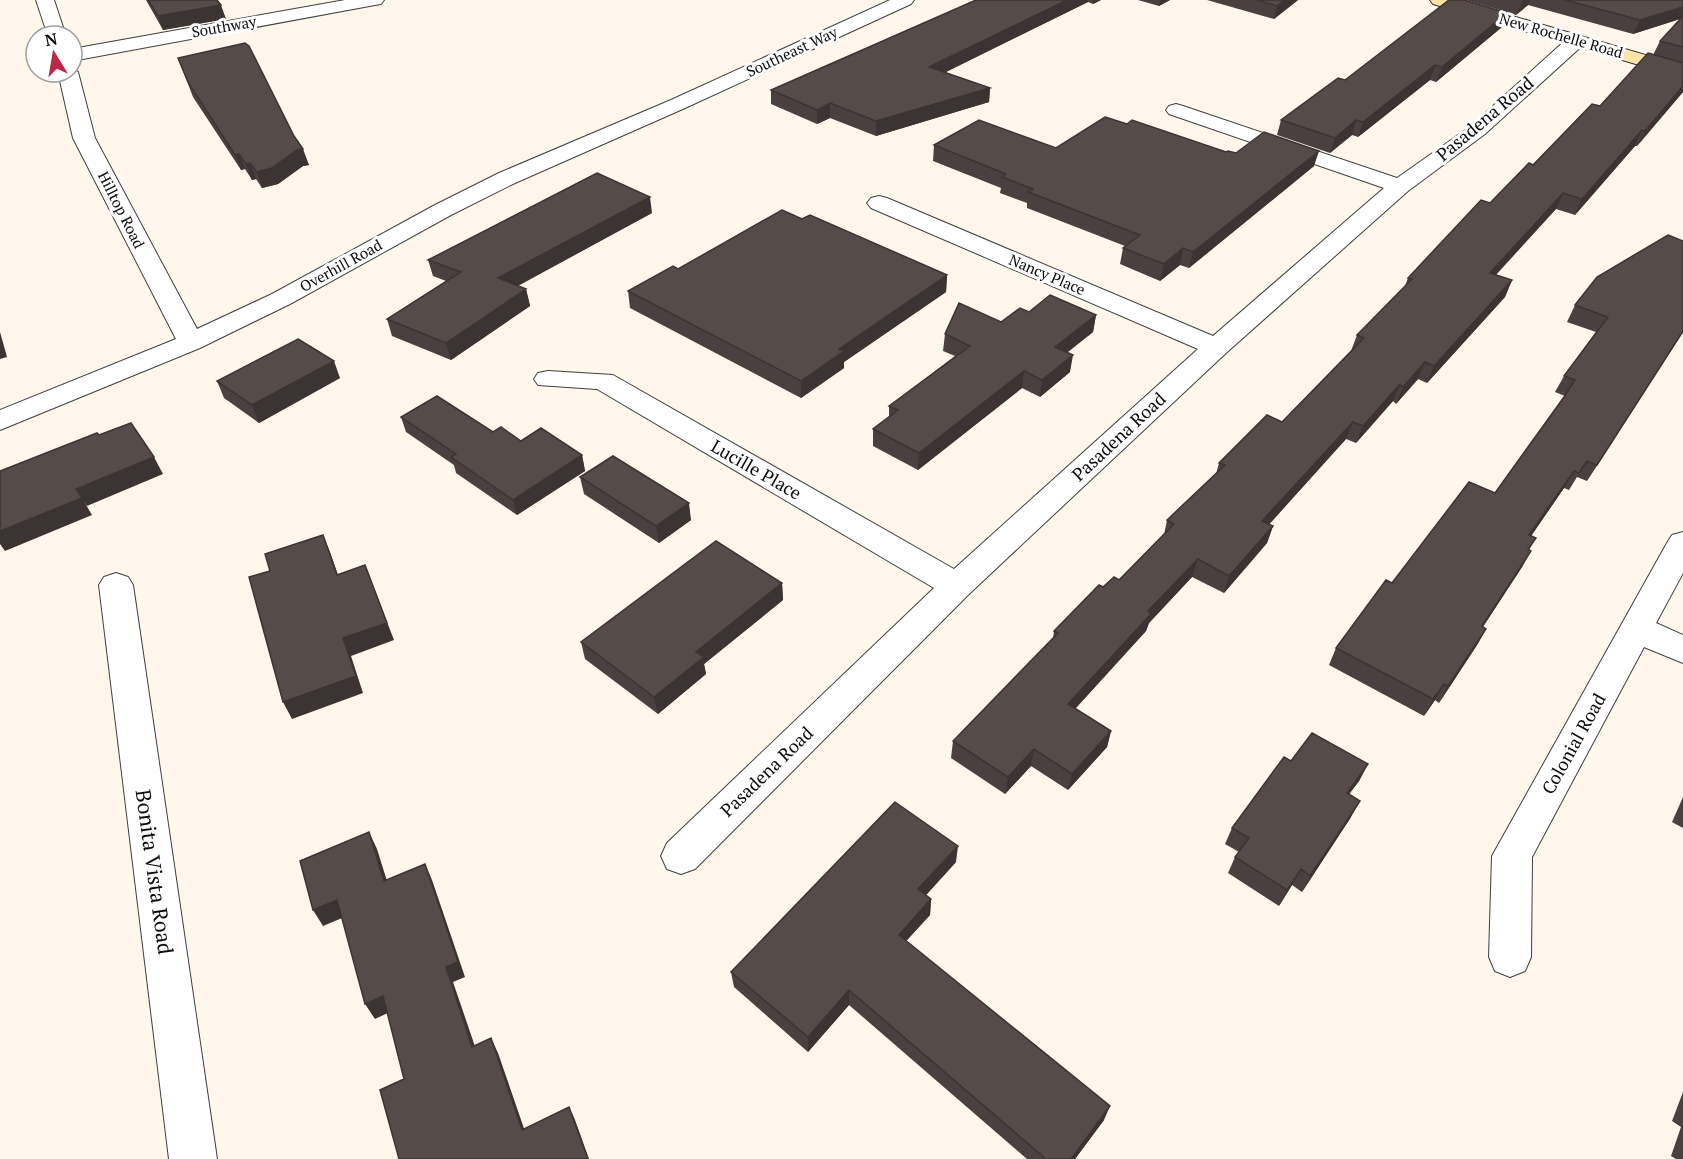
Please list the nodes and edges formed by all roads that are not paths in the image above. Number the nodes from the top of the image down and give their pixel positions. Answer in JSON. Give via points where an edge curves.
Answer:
{"nodes":[{"id":1,"x":45,"y":0,"type":"edge"},
{"id":2,"x":375,"y":0,"type":"edge"},
{"id":3,"x":905,"y":0,"type":"edge"},
{"id":4,"x":1439,"y":0,"type":"edge"},
{"id":5,"x":53,"y":24,"type":"edge"},
{"id":6,"x":1576,"y":40,"type":"junction"},
{"id":7,"x":84,"y":53,"type":"edge"},
{"id":8,"x":1683,"y":72,"type":"edge"},
{"id":9,"x":71,"y":84,"type":"edge"},
{"id":10,"x":678,"y":104,"type":"joint"},
{"id":11,"x":1176,"y":110,"type":"dead end"},
{"id":12,"x":1400,"y":186,"type":"junction"},
{"id":13,"x":879,"y":203,"type":"dead end"},
{"id":14,"x":190,"y":342,"type":"junction"},
{"id":15,"x":1216,"y":347,"type":"junction"},
{"id":16,"x":548,"y":379,"type":"dead end"},
{"id":17,"x":0,"y":421,"type":"edge"},
{"id":18,"x":1683,"y":543,"type":"edge"},
{"id":19,"x":116,"y":585,"type":"dead end"},
{"id":20,"x":957,"y":586,"type":"junction"},
{"id":21,"x":1637,"y":629,"type":"junction"},
{"id":22,"x":1683,"y":650,"type":"edge"},
{"id":23,"x":681,"y":856,"type":"dead end"},
{"id":24,"x":1510,"y":957,"type":"dead end"},
{"id":25,"x":193,"y":1159,"type":"edge"}],
"edges":[{"from":1,"to":5,"type":"street"},
{"from":2,"to":7,"type":"street","name":"Southway"},
{"from":3,"to":10,"type":"street","name":"Southeast Way"},
{"from":4,"to":6,"type":"main road","name":"New Rochelle Road"},
{"from":6,"to":8,"type":"main road","name":"New Rochelle Road"},
{"from":6,"to":12,"type":"street","name":"Pasadena Road","via":[[1478,129]]},
{"from":9,"to":14,"type":"street","name":"Hilltop Road","via":[[84,138]]},
{"from":10,"to":14,"type":"street","name":"Overhill Road","via":[[507,178],[281,299]]},
{"from":11,"to":12,"type":"street"},
{"from":12,"to":15,"type":"street","name":"Pasadena Road"},
{"from":13,"to":15,"type":"street","name":"Nancy Place"},
{"from":14,"to":17,"type":"street","name":"Overhill Road"},
{"from":15,"to":20,"type":"street","name":"Pasadena Road"},
{"from":16,"to":20,"type":"street","name":"Lucille Place","via":[[603,381]]},
{"from":18,"to":21,"type":"street","name":"Colonial Road"},
{"from":19,"to":25,"type":"street","name":"Bonita Vista Road"},
{"from":20,"to":23,"type":"street","name":"Pasadena Road"},
{"from":21,"to":22,"type":"street"},
{"from":21,"to":24,"type":"street","name":"Colonial Road","via":[[1512,856]]}]}
